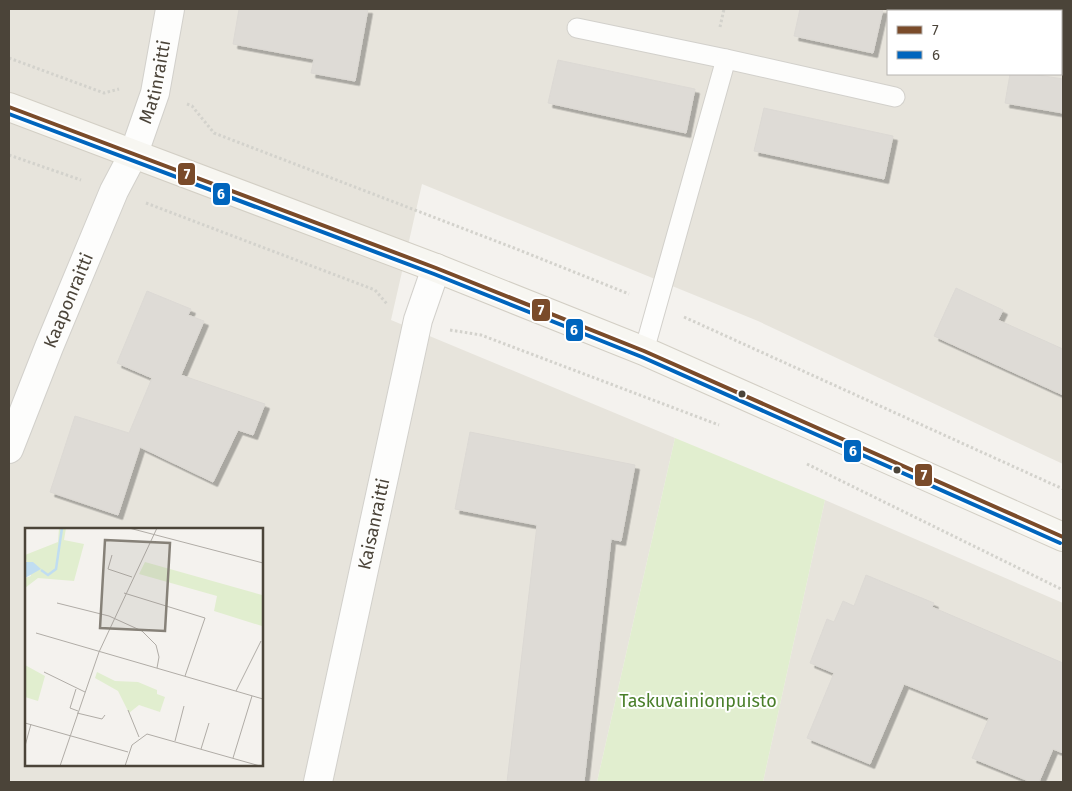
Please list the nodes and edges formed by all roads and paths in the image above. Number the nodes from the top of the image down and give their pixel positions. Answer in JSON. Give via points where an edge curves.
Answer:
{"nodes":[{"id":1,"x":170,"y":9,"type":"edge"},
{"id":2,"x":577,"y":28,"type":"dead end"},
{"id":3,"x":9,"y":58,"type":"edge"},
{"id":4,"x":726,"y":59,"type":"junction"},
{"id":5,"x":155,"y":93,"type":"junction"},
{"id":6,"x":895,"y":97,"type":"dead end"},
{"id":7,"x":9,"y":107,"type":"edge"},
{"id":8,"x":134,"y":153,"type":"junction"},
{"id":9,"x":9,"y":155,"type":"edge"},
{"id":10,"x":114,"y":191,"type":"junction"},
{"id":11,"x":436,"y":268,"type":"junction"},
{"id":12,"x":657,"y":306,"type":"junction"},
{"id":13,"x":418,"y":320,"type":"junction"},
{"id":14,"x":644,"y":350,"type":"junction"},
{"id":15,"x":719,"y":424,"type":"dead end"},
{"id":16,"x":9,"y":449,"type":"edge"},
{"id":17,"x":807,"y":464,"type":"dead end"},
{"id":18,"x":1063,"y":489,"type":"edge"},
{"id":19,"x":1063,"y":537,"type":"edge"},
{"id":20,"x":1063,"y":590,"type":"edge"},
{"id":21,"x":318,"y":782,"type":"edge"}],
"edges":[{"from":1,"to":5,"type":"street","name":"Matinraitti"},
{"from":2,"to":4,"type":"lane"},
{"from":3,"to":5,"type":"path","via":[[104,92],[134,85]]},
{"from":4,"to":6,"type":"lane"},
{"from":4,"to":12,"type":"lane"},
{"from":5,"to":8,"type":"street","name":"Matinraitti"},
{"from":5,"to":12,"type":"path","via":[[192,106],[214,133]]},
{"from":7,"to":8,"type":"street"},
{"from":8,"to":10,"type":"street","name":"Kaaponraitti"},
{"from":8,"to":11,"type":"street"},
{"from":9,"to":10,"type":"path"},
{"from":10,"to":13,"type":"path","via":[[375,290],[393,311]]},
{"from":10,"to":16,"type":"street","name":"Kaaponraitti"},
{"from":11,"to":13,"type":"street","name":"Kaisanraitti"},
{"from":11,"to":14,"type":"street"},
{"from":12,"to":14,"type":"lane"},
{"from":12,"to":18,"type":"path"},
{"from":13,"to":15,"type":"path","via":[[445,329],[481,335]]},
{"from":13,"to":21,"type":"street","name":"Kaisanraitti"},
{"from":14,"to":19,"type":"street"},
{"from":17,"to":20,"type":"path"}]}
